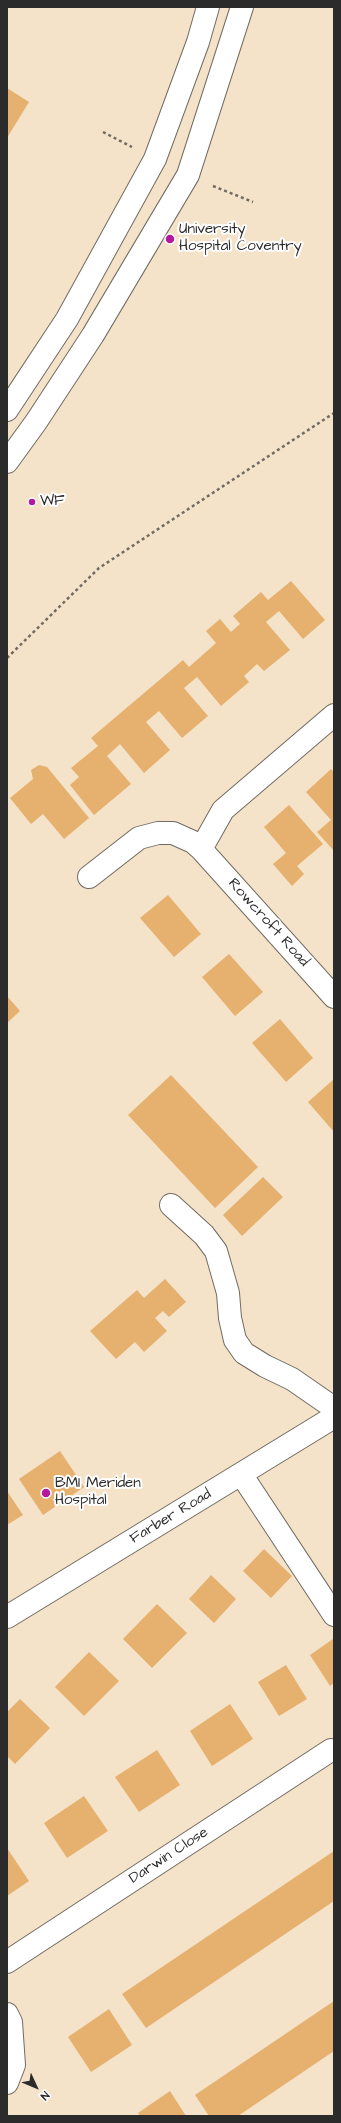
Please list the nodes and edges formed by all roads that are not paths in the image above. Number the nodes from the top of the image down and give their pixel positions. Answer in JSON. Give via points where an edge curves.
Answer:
{"nodes":[{"id":1,"x":208,"y":7,"type":"edge"},
{"id":2,"x":242,"y":7,"type":"edge"},
{"id":3,"x":7,"y":410,"type":"edge"},
{"id":4,"x":7,"y":462,"type":"edge"},
{"id":5,"x":334,"y":715,"type":"edge"},
{"id":6,"x":202,"y":848,"type":"junction"},
{"id":7,"x":89,"y":877,"type":"dead end"},
{"id":8,"x":334,"y":997,"type":"edge"},
{"id":9,"x":170,"y":1205,"type":"dead end"},
{"id":10,"x":334,"y":1408,"type":"edge"},
{"id":11,"x":334,"y":1417,"type":"edge"},
{"id":12,"x":241,"y":1474,"type":"junction"},
{"id":13,"x":334,"y":1616,"type":"edge"},
{"id":14,"x":7,"y":1617,"type":"edge"},
{"id":15,"x":331,"y":1750,"type":"dead end"},
{"id":16,"x":7,"y":1962,"type":"edge"},
{"id":17,"x":7,"y":2014,"type":"edge"},
{"id":18,"x":7,"y":2083,"type":"edge"}],
"edges":[{"from":1,"to":3,"type":"street","via":[[198,42],[155,159],[67,319]]},
{"from":2,"to":4,"type":"street","via":[[188,175],[92,335]]},
{"from":5,"to":6,"type":"street","via":[[223,810]]},
{"from":6,"to":7,"type":"street","name":"Rowcroft Road","via":[[173,833],[139,838]]},
{"from":6,"to":8,"type":"street","name":"Rowcroft Road"},
{"from":9,"to":10,"type":"street","via":[[204,1235],[216,1251],[228,1293],[235,1340],[244,1353],[292,1379]]},
{"from":11,"to":12,"type":"street","name":"Farber Road"},
{"from":12,"to":13,"type":"street"},
{"from":12,"to":14,"type":"street","name":"Farber Road"},
{"from":15,"to":16,"type":"street","name":"Darwin Close"},
{"from":17,"to":18,"type":"street","via":[[11,2022],[14,2065]]}]}
